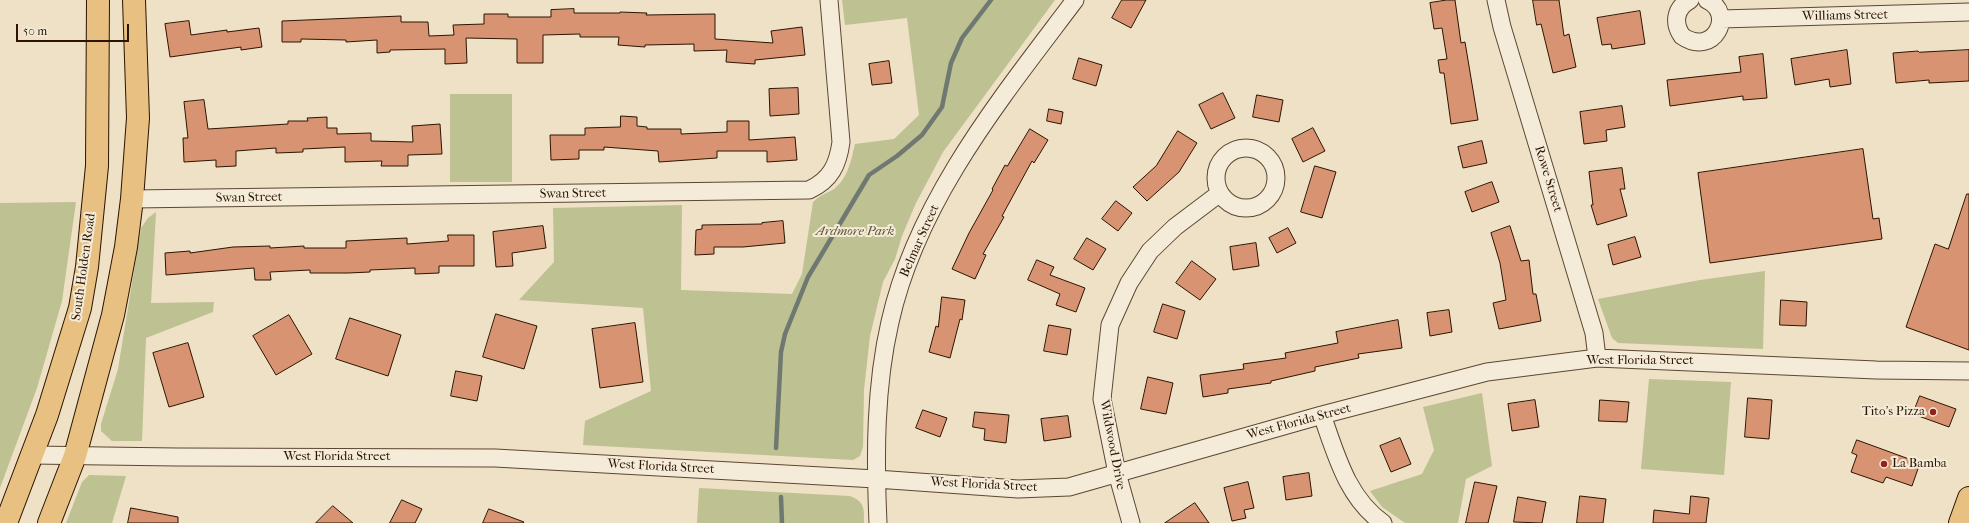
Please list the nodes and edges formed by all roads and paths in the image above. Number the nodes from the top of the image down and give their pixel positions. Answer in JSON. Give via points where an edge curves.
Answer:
{"nodes":[{"id":1,"x":98,"y":0,"type":"edge"},
{"id":2,"x":134,"y":0,"type":"edge"},
{"id":3,"x":829,"y":0,"type":"edge"},
{"id":4,"x":1075,"y":0,"type":"edge"},
{"id":5,"x":1496,"y":0,"type":"edge"},
{"id":6,"x":1690,"y":0,"type":"edge"},
{"id":7,"x":1707,"y":0,"type":"edge"},
{"id":8,"x":1969,"y":12,"type":"edge"},
{"id":9,"x":1721,"y":19,"type":"junction"},
{"id":10,"x":1220,"y":192,"type":"dead end"},
{"id":11,"x":132,"y":199,"type":"junction"},
{"id":12,"x":1597,"y":358,"type":"junction"},
{"id":13,"x":1969,"y":371,"type":"edge"},
{"id":14,"x":1322,"y":415,"type":"junction"},
{"id":15,"x":32,"y":455,"type":"junction"},
{"id":16,"x":75,"y":456,"type":"junction"},
{"id":17,"x":1117,"y":473,"type":"junction"},
{"id":18,"x":876,"y":479,"type":"junction"},
{"id":19,"x":1969,"y":498,"type":"edge"},
{"id":20,"x":6,"y":523,"type":"edge"},
{"id":21,"x":49,"y":523,"type":"edge"},
{"id":22,"x":878,"y":523,"type":"edge"},
{"id":23,"x":1131,"y":523,"type":"edge"},
{"id":24,"x":1383,"y":523,"type":"edge"},
{"id":25,"x":1960,"y":523,"type":"edge"}],
"edges":[{"from":1,"to":15,"type":"main road","name":"South Holden Road","via":[[97,166],[86,273],[74,331]]},
{"from":2,"to":11,"type":"main road","via":[[138,118]]},
{"from":3,"to":11,"type":"street","name":"Swan Street","via":[[841,142],[837,163],[832,172],[826,180],[809,190]]},
{"from":4,"to":18,"type":"street","name":"Belmar Street","via":[[1000,101],[949,176],[907,264],[890,322],[880,379]]},
{"from":5,"to":12,"type":"street","name":"Rowe Street","via":[[1594,333]]},
{"from":6,"to":9,"type":"street","via":[[1676,15],[1676,23],[1682,36],[1689,41],[1704,42],[1711,39],[1717,34]]},
{"from":7,"to":9,"type":"street","via":[[1716,6]]},
{"from":8,"to":9,"type":"street","name":"Williams Street"},
{"from":10,"to":17,"type":"street","name":"Wildwood Drive","via":[[1175,227],[1150,251],[1129,283],[1110,325],[1102,399]]},
{"from":11,"to":16,"type":"main road","via":[[113,315]]},
{"from":12,"to":13,"type":"street","name":"West Florida Street"},
{"from":12,"to":14,"type":"street","name":"West Florida Street","via":[[1487,372]]},
{"from":14,"to":17,"type":"street","name":"West Florida Street"},
{"from":14,"to":24,"type":"street","via":[[1350,488]]},
{"from":15,"to":16,"type":"street","name":"West Florida Street"},
{"from":15,"to":20,"type":"main road","name":"South Holden Road"},
{"from":16,"to":18,"type":"street","name":"West Florida Street","via":[[495,458]]},
{"from":16,"to":21,"type":"main road"},
{"from":17,"to":18,"type":"street","name":"West Florida Street","via":[[1068,487],[1018,489]]},
{"from":17,"to":23,"type":"street","name":"Wildwood Drive"},
{"from":18,"to":22,"type":"street","name":"Belmar Street"},
{"from":19,"to":25,"type":"main road"}]}
